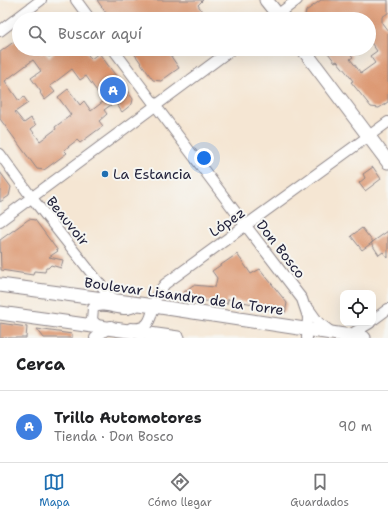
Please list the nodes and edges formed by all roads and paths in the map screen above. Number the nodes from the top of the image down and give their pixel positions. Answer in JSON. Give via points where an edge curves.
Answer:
{"nodes":[{"id":1,"x":41,"y":0,"type":"edge"},
{"id":2,"x":76,"y":0,"type":"edge"},
{"id":3,"x":266,"y":0,"type":"edge"},
{"id":4,"x":297,"y":0,"type":"edge"},
{"id":5,"x":25,"y":12,"type":"edge"},
{"id":6,"x":85,"y":12,"type":"edge"},
{"id":7,"x":273,"y":12,"type":"edge"},
{"id":8,"x":284,"y":12,"type":"edge"},
{"id":9,"x":12,"y":22,"type":"edge"},
{"id":10,"x":0,"y":31,"type":"edge"},
{"id":11,"x":118,"y":56,"type":"edge"},
{"id":12,"x":223,"y":56,"type":"edge"},
{"id":13,"x":308,"y":56,"type":"edge"},
{"id":14,"x":156,"y":106,"type":"junction"},
{"id":15,"x":388,"y":122,"type":"edge"},
{"id":16,"x":370,"y":136,"type":"junction"},
{"id":17,"x":0,"y":154,"type":"edge"},
{"id":18,"x":388,"y":162,"type":"edge"},
{"id":19,"x":32,"y":198,"type":"junction"},
{"id":20,"x":0,"y":221,"type":"edge"},
{"id":21,"x":246,"y":226,"type":"junction"},
{"id":22,"x":0,"y":285,"type":"edge"},
{"id":23,"x":302,"y":300,"type":"junction"},
{"id":24,"x":118,"y":302,"type":"junction"},
{"id":25,"x":147,"y":308,"type":"junction"},
{"id":26,"x":388,"y":309,"type":"edge"},
{"id":27,"x":0,"y":313,"type":"edge"},
{"id":28,"x":376,"y":318,"type":"edge"},
{"id":29,"x":363,"y":326,"type":"edge"},
{"id":30,"x":369,"y":326,"type":"edge"},
{"id":31,"x":101,"y":331,"type":"edge"},
{"id":32,"x":309,"y":335,"type":"edge"},
{"id":33,"x":148,"y":336,"type":"edge"},
{"id":34,"x":339,"y":336,"type":"edge"},
{"id":35,"x":178,"y":338,"type":"edge"},
{"id":36,"x":364,"y":338,"type":"edge"}],
"edges":[{"from":1,"to":5,"type":"street"},
{"from":2,"to":6,"type":"street"},
{"from":3,"to":7,"type":"street"},
{"from":4,"to":8,"type":"street"},
{"from":9,"to":10,"type":"street"},
{"from":11,"to":14,"type":"street","name":"Don Bosco"},
{"from":12,"to":14,"type":"street"},
{"from":13,"to":16,"type":"street"},
{"from":14,"to":19,"type":"street"},
{"from":14,"to":21,"type":"street","name":"Don Bosco"},
{"from":15,"to":16,"type":"street","name":"López"},
{"from":16,"to":18,"type":"street"},
{"from":16,"to":21,"type":"street","name":"López"},
{"from":17,"to":19,"type":"street","name":"Beauvoir"},
{"from":19,"to":20,"type":"street"},
{"from":19,"to":24,"type":"street","name":"Beauvoir","via":[[108,295]]},
{"from":21,"to":23,"type":"street","name":"Don Bosco"},
{"from":21,"to":25,"type":"street","name":"López","via":[[165,284]]},
{"from":22,"to":24,"type":"street","name":"Boulevar Lisandro de la Torre"},
{"from":23,"to":32,"type":"street","name":"Don Bosco","via":[[308,317]]},
{"from":23,"to":34,"type":"street","via":[[322,327]]},
{"from":24,"to":25,"type":"street","name":"Boulevar Lisandro de la Torre"},
{"from":25,"to":31,"type":"street","via":[[149,321],[141,328],[112,325]]},
{"from":25,"to":31,"type":"street","via":[[95,306],[92,320]]},
{"from":25,"to":32,"type":"street","name":"Boulevar Lisandro de la Torre"},
{"from":25,"to":33,"type":"street","name":"López"},
{"from":26,"to":28,"type":"street"},
{"from":27,"to":31,"type":"street"},
{"from":29,"to":34,"type":"street"},
{"from":30,"to":36,"type":"street"},
{"from":31,"to":33,"type":"street"},
{"from":32,"to":34,"type":"street","name":"Boulevar Lisandro de la Torre"},
{"from":33,"to":35,"type":"street"},
{"from":34,"to":36,"type":"street","name":"Boulevar Lisandro de la Torre"}]}
